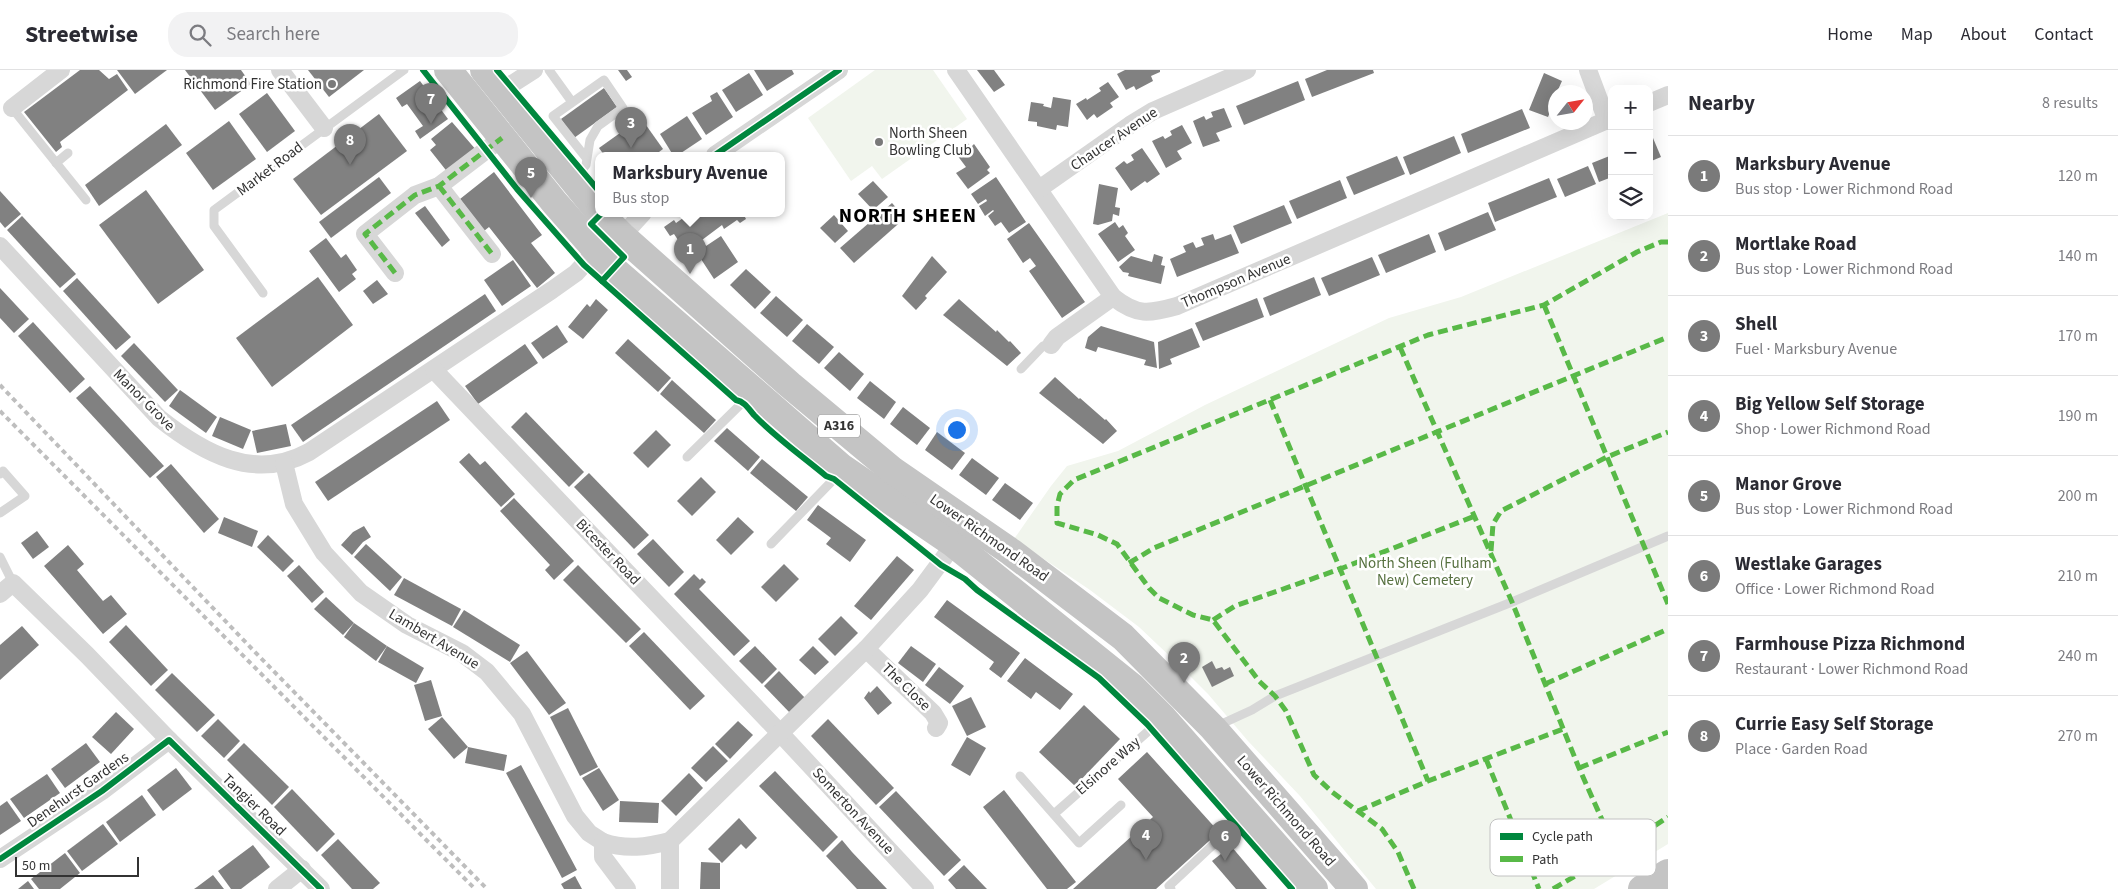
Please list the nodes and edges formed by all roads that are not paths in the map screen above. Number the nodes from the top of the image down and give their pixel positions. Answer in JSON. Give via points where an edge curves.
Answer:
{"nodes":[{"id":1,"x":61,"y":70,"type":"edge"},
{"id":2,"x":280,"y":70,"type":"edge"},
{"id":3,"x":404,"y":70,"type":"edge"},
{"id":4,"x":448,"y":70,"type":"edge"},
{"id":5,"x":484,"y":70,"type":"edge"},
{"id":6,"x":534,"y":70,"type":"edge"},
{"id":7,"x":549,"y":70,"type":"edge"},
{"id":8,"x":839,"y":70,"type":"edge"},
{"id":9,"x":956,"y":70,"type":"edge"},
{"id":10,"x":1247,"y":70,"type":"edge"},
{"id":11,"x":1588,"y":70,"type":"edge"},
{"id":12,"x":502,"y":91,"type":"junction"},
{"id":13,"x":1668,"y":95,"type":"edge"},
{"id":14,"x":1653,"y":101,"type":"edge"},
{"id":15,"x":574,"y":105,"type":"junction"},
{"id":16,"x":12,"y":108,"type":"joint"},
{"id":17,"x":1608,"y":118,"type":"edge"},
{"id":18,"x":1608,"y":120,"type":"edge"},
{"id":19,"x":324,"y":128,"type":"junction"},
{"id":20,"x":584,"y":131,"type":"dead end"},
{"id":21,"x":502,"y":138,"type":"junction"},
{"id":22,"x":590,"y":140,"type":"junction"},
{"id":23,"x":719,"y":152,"type":"edge"},
{"id":24,"x":68,"y":153,"type":"dead end"},
{"id":25,"x":56,"y":162,"type":"junction"},
{"id":26,"x":580,"y":170,"type":"junction"},
{"id":27,"x":439,"y":186,"type":"junction"},
{"id":28,"x":1039,"y":189,"type":"junction"},
{"id":29,"x":86,"y":200,"type":"dead end"},
{"id":30,"x":595,"y":203,"type":"edge"},
{"id":31,"x":604,"y":217,"type":"edge"},
{"id":32,"x":639,"y":217,"type":"edge"},
{"id":33,"x":622,"y":236,"type":"junction"},
{"id":34,"x":0,"y":246,"type":"edge"},
{"id":35,"x":597,"y":250,"type":"junction"},
{"id":36,"x":492,"y":254,"type":"dead end"},
{"id":37,"x":395,"y":273,"type":"dead end"},
{"id":38,"x":263,"y":293,"type":"dead end"},
{"id":39,"x":1113,"y":297,"type":"junction"},
{"id":40,"x":1051,"y":345,"type":"joint"},
{"id":41,"x":1021,"y":369,"type":"dead end"},
{"id":42,"x":434,"y":370,"type":"junction"},
{"id":43,"x":750,"y":390,"type":"junction"},
{"id":44,"x":686,"y":457,"type":"dead end"},
{"id":45,"x":284,"y":462,"type":"junction"},
{"id":46,"x":841,"y":467,"type":"junction"},
{"id":47,"x":0,"y":474,"type":"edge"},
{"id":48,"x":0,"y":513,"type":"edge"},
{"id":49,"x":1668,"y":536,"type":"edge"},
{"id":50,"x":771,"y":544,"type":"dead end"},
{"id":51,"x":954,"y":544,"type":"junction"},
{"id":52,"x":0,"y":557,"type":"edge"},
{"id":53,"x":7,"y":589,"type":"edge"},
{"id":54,"x":866,"y":649,"type":"junction"},
{"id":55,"x":1163,"y":718,"type":"junction"},
{"id":56,"x":936,"y":728,"type":"dead end"},
{"id":57,"x":1213,"y":728,"type":"junction"},
{"id":58,"x":781,"y":734,"type":"junction"},
{"id":59,"x":168,"y":740,"type":"junction"},
{"id":60,"x":1190,"y":749,"type":"junction"},
{"id":61,"x":1020,"y":776,"type":"dead end"},
{"id":62,"x":1121,"y":805,"type":"dead end"},
{"id":63,"x":1247,"y":813,"type":"junction"},
{"id":64,"x":1054,"y":814,"type":"junction"},
{"id":65,"x":1302,"y":830,"type":"junction"},
{"id":66,"x":670,"y":841,"type":"junction"},
{"id":67,"x":603,"y":842,"type":"junction"},
{"id":68,"x":1280,"y":850,"type":"junction"},
{"id":69,"x":0,"y":860,"type":"edge"},
{"id":70,"x":302,"y":869,"type":"junction"},
{"id":71,"x":1668,"y":874,"type":"edge"},
{"id":72,"x":277,"y":889,"type":"edge"},
{"id":73,"x":321,"y":889,"type":"edge"},
{"id":74,"x":627,"y":889,"type":"edge"},
{"id":75,"x":670,"y":889,"type":"edge"},
{"id":76,"x":925,"y":889,"type":"edge"},
{"id":77,"x":1172,"y":889,"type":"edge"},
{"id":78,"x":1312,"y":889,"type":"edge"},
{"id":79,"x":1354,"y":889,"type":"edge"},
{"id":80,"x":1642,"y":889,"type":"edge"}],
"edges":[{"from":1,"to":16,"type":"street"},
{"from":2,"to":19,"type":"street"},
{"from":3,"to":19,"type":"lane","name":"Market Road"},
{"from":4,"to":21,"type":"highway","name":"Lower Richmond Road","number":"A316"},
{"from":5,"to":12,"type":"highway","name":"Lower Richmond Road","number":"A316"},
{"from":6,"to":12,"type":"street"},
{"from":7,"to":15,"type":"lane"},
{"from":8,"to":23,"type":"street"},
{"from":9,"to":28,"type":"street","name":"Thompson Avenue"},
{"from":10,"to":28,"type":"street","name":"Chaucer Avenue","via":[[1153,111]]},
{"from":11,"to":17,"type":"street"},
{"from":12,"to":26,"type":"highway","name":"Lower Richmond Road","number":"A316"},
{"from":13,"to":14,"type":"street"},
{"from":15,"to":22,"type":"lane","via":[[604,80],[623,108],[597,124]]},
{"from":15,"to":26,"type":"lane","via":[[553,116]]},
{"from":16,"to":25,"type":"lane"},
{"from":18,"to":39,"type":"street","name":"Thompson Avenue","via":[[1177,306],[1153,313],[1138,311],[1127,308]]},
{"from":19,"to":38,"type":"lane","name":"Market Road","via":[[214,210],[214,226]]},
{"from":20,"to":22,"type":"lane"},
{"from":21,"to":27,"type":"street"},
{"from":21,"to":35,"type":"highway","name":"Lower Richmond Road","number":"A316"},
{"from":22,"to":26,"type":"lane"},
{"from":24,"to":25,"type":"lane"},
{"from":25,"to":29,"type":"lane"},
{"from":26,"to":30,"type":"highway","name":"Lower Richmond Road","number":"A316"},
{"from":27,"to":36,"type":"street"},
{"from":27,"to":37,"type":"street","via":[[414,195],[364,234]]},
{"from":28,"to":39,"type":"street","name":"Thompson Avenue"},
{"from":31,"to":33,"type":"highway","name":"Lower Richmond Road","number":"A316"},
{"from":32,"to":33,"type":"street"},
{"from":33,"to":57,"type":"highway","name":"Lower Richmond Road","number":"A316","via":[[790,386],[892,470],[1012,552],[1123,636]]},
{"from":34,"to":45,"type":"street","name":"Manor Grove","via":[[158,418],[179,435],[242,463],[264,465]]},
{"from":35,"to":42,"type":"street","name":"Manor Grove","via":[[576,273]]},
{"from":35,"to":43,"type":"highway","name":"Lower Richmond Road","number":"A316","via":[[613,269]]},
{"from":39,"to":40,"type":"street","via":[[1057,337]]},
{"from":40,"to":41,"type":"lane","via":[[1043,346]]},
{"from":42,"to":45,"type":"street","name":"Manor Grove","via":[[309,452]]},
{"from":42,"to":58,"type":"street","name":"Bicester Road"},
{"from":43,"to":44,"type":"lane","via":[[743,402]]},
{"from":43,"to":46,"type":"highway","name":"Lower Richmond Road","number":"A316"},
{"from":45,"to":67,"type":"street","name":"Lambert Avenue","via":[[294,504],[324,553],[361,592],[407,625],[462,653],[487,672],[522,714],[575,816],[589,833]]},
{"from":46,"to":50,"type":"lane","via":[[834,480]]},
{"from":46,"to":51,"type":"highway","name":"Lower Richmond Road","number":"A316"},
{"from":47,"to":48,"type":"lane","via":[[3,472],[25,496]]},
{"from":49,"to":57,"type":"lane","via":[[1275,696]]},
{"from":51,"to":54,"type":"street","via":[[920,590]]},
{"from":51,"to":55,"type":"highway","name":"Lower Richmond Road","number":"A316","via":[[1132,687]]},
{"from":52,"to":53,"type":"lane"},
{"from":53,"to":59,"type":"street","name":"Tangier Road","via":[[87,655]]},
{"from":54,"to":56,"type":"street","name":"The Close","via":[[933,713],[939,723]]},
{"from":54,"to":58,"type":"street"},
{"from":55,"to":60,"type":"highway","name":"Lower Richmond Road","number":"A316"},
{"from":55,"to":64,"type":"lane","name":"Elsinore Way"},
{"from":57,"to":60,"type":"highway"},
{"from":57,"to":65,"type":"highway","name":"Lower Richmond Road","number":"A316"},
{"from":58,"to":66,"type":"street"},
{"from":58,"to":76,"type":"street","name":"Somerton Avenue"},
{"from":59,"to":69,"type":"street","name":"Denehurst Gardens","via":[[102,791]]},
{"from":59,"to":70,"type":"street","name":"Tangier Road"},
{"from":60,"to":63,"type":"highway","name":"Lower Richmond Road","number":"A316"},
{"from":61,"to":64,"type":"lane"},
{"from":62,"to":64,"type":"lane","via":[[1079,843]]},
{"from":63,"to":68,"type":"highway","name":"Lower Richmond Road","number":"A316"},
{"from":63,"to":77,"type":"lane","via":[[1169,886]]},
{"from":65,"to":68,"type":"highway"},
{"from":65,"to":79,"type":"highway","name":"Lower Richmond Road","number":"A316"},
{"from":66,"to":67,"type":"street","name":"Lambert Avenue","via":[[630,848]]},
{"from":66,"to":75,"type":"street"},
{"from":67,"to":74,"type":"street","via":[[603,857]]},
{"from":68,"to":78,"type":"highway","name":"Lower Richmond Road","number":"A316"},
{"from":70,"to":72,"type":"street"},
{"from":70,"to":73,"type":"street","name":"Tangier Road"},
{"from":71,"to":80,"type":"highway"}]}
